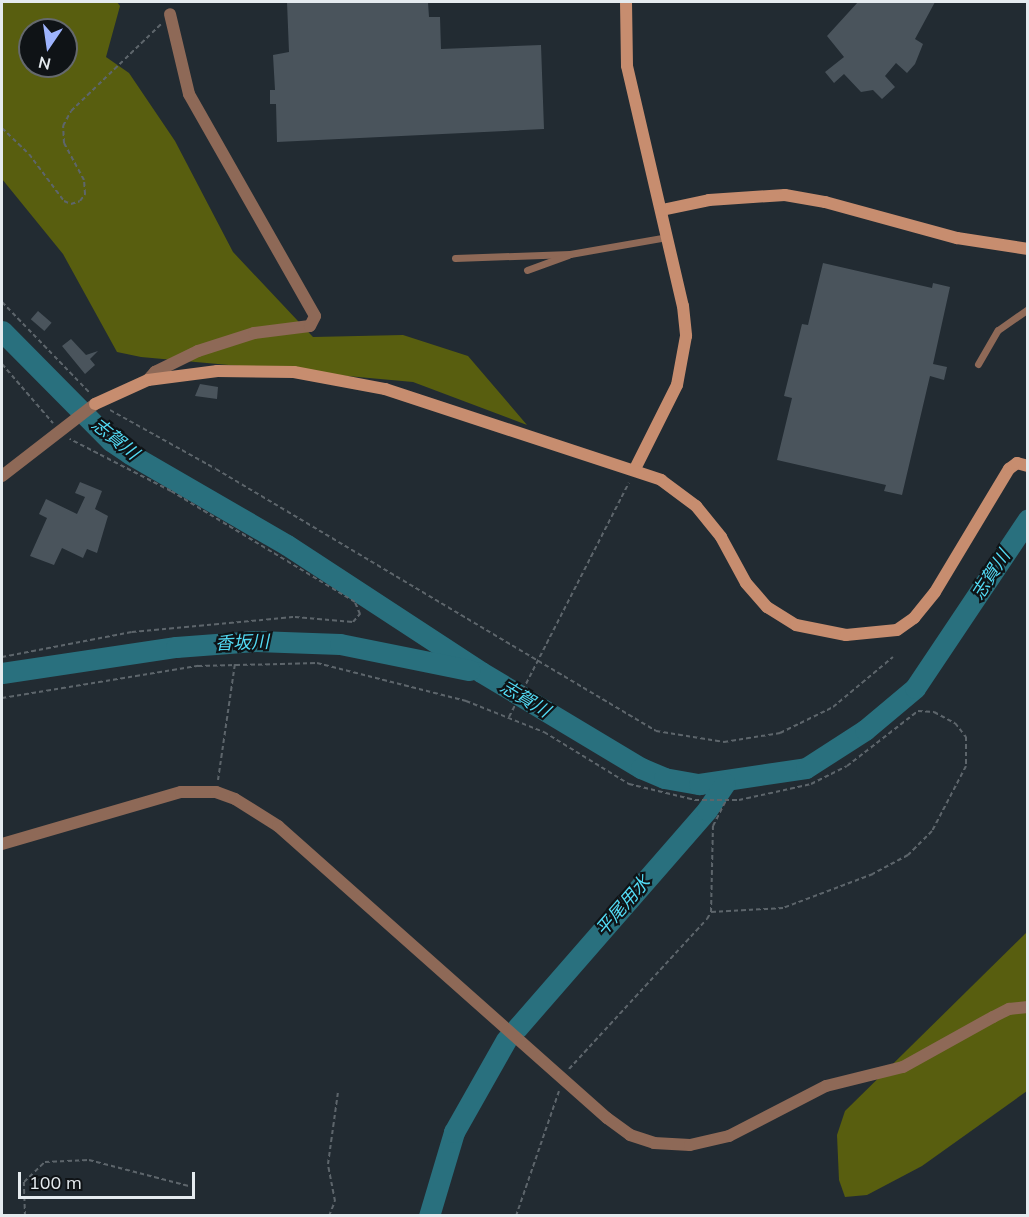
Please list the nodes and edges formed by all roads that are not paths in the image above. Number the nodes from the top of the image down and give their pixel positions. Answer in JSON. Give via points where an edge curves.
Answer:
{"nodes":[{"id":1,"x":626,"y":2,"type":"edge"},
{"id":2,"x":170,"y":14,"type":"road end"},
{"id":3,"x":662,"y":210,"type":"junction"},
{"id":4,"x":667,"y":237,"type":"junction"},
{"id":5,"x":1028,"y":249,"type":"edge"},
{"id":6,"x":570,"y":254,"type":"junction"},
{"id":7,"x":455,"y":258,"type":"dead end"},
{"id":8,"x":527,"y":270,"type":"dead end"},
{"id":9,"x":1028,"y":309,"type":"edge"},
{"id":10,"x":978,"y":364,"type":"dead end"},
{"id":11,"x":148,"y":380,"type":"junction"},
{"id":12,"x":1028,"y":466,"type":"edge"},
{"id":13,"x":635,"y":469,"type":"junction"},
{"id":14,"x":2,"y":476,"type":"edge"},
{"id":15,"x":2,"y":844,"type":"edge"},
{"id":16,"x":1028,"y":1007,"type":"edge"}],
"edges":[{"from":1,"to":3,"type":"street","via":[[627,66]]},
{"from":2,"to":11,"type":"street","via":[[189,94],[232,176],[301,290],[315,322],[310,326],[254,333],[198,351],[165,366]]},
{"from":3,"to":4,"type":"street"},
{"from":3,"to":5,"type":"street","via":[[709,200],[785,195],[957,238]]},
{"from":4,"to":6,"type":"lane"},
{"from":4,"to":13,"type":"street","via":[[683,306],[685,349],[668,408]]},
{"from":6,"to":7,"type":"lane"},
{"from":6,"to":8,"type":"lane"},
{"from":9,"to":10,"type":"lane","via":[[998,330]]},
{"from":11,"to":13,"type":"street","via":[[195,372],[268,370],[345,379],[386,388]]},
{"from":11,"to":14,"type":"street","via":[[97,403]]},
{"from":12,"to":13,"type":"street","via":[[1017,463],[1009,469],[935,592],[914,618],[897,630],[846,635],[796,625],[773,611],[746,583],[721,537],[696,506],[661,480]]},
{"from":15,"to":16,"type":"street","via":[[168,794],[194,790],[216,792],[252,808],[278,826],[607,1118],[640,1140],[708,1143],[826,1086],[903,1067],[1009,1009]]}]}
